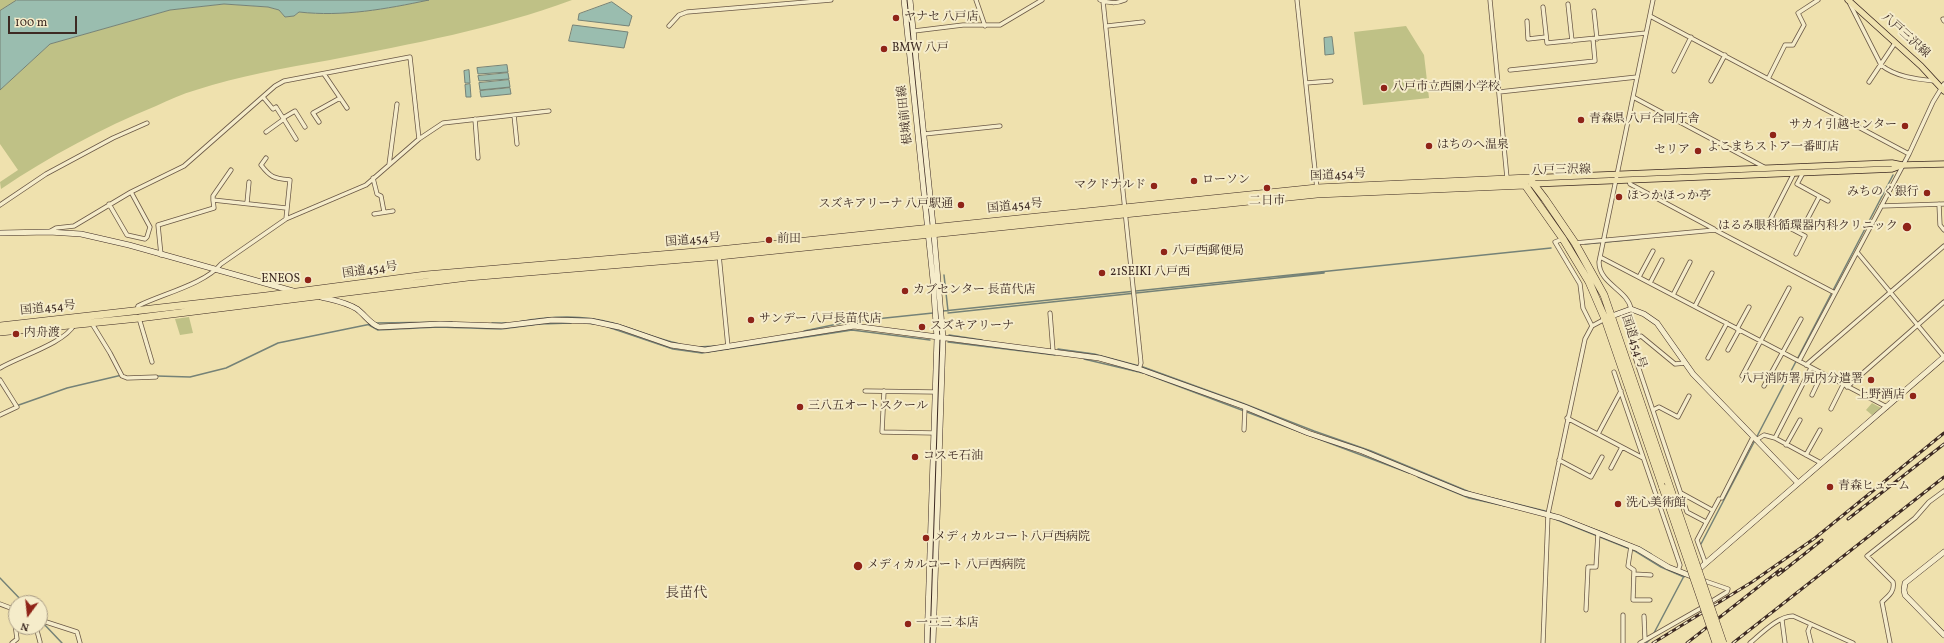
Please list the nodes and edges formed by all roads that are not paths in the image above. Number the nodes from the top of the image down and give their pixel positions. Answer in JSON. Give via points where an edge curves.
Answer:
{"nodes":[{"id":1,"x":771,"y":0,"type":"edge"},
{"id":2,"x":831,"y":0,"type":"edge"},
{"id":3,"x":904,"y":0,"type":"edge"},
{"id":4,"x":910,"y":0,"type":"edge"},
{"id":5,"x":982,"y":0,"type":"edge"},
{"id":6,"x":1042,"y":0,"type":"edge"},
{"id":7,"x":1125,"y":0,"type":"edge"},
{"id":8,"x":1297,"y":0,"type":"edge"},
{"id":9,"x":1490,"y":0,"type":"edge"},
{"id":10,"x":1653,"y":0,"type":"edge"},
{"id":11,"x":1818,"y":0,"type":"edge"},
{"id":12,"x":1848,"y":0,"type":"edge"},
{"id":13,"x":976,"y":1,"type":"edge"},
{"id":14,"x":1101,"y":1,"type":"edge"},
{"id":15,"x":1120,"y":1,"type":"edge"},
{"id":16,"x":1568,"y":4,"type":"dead end"},
{"id":17,"x":771,"y":5,"type":"junction"},
{"id":18,"x":1543,"y":7,"type":"dead end"},
{"id":19,"x":1594,"y":11,"type":"dead end"},
{"id":20,"x":1650,"y":16,"type":"junction"},
{"id":21,"x":1527,"y":21,"type":"dead end"},
{"id":22,"x":1143,"y":22,"type":"dead end"},
{"id":23,"x":669,"y":26,"type":"dead end"},
{"id":24,"x":986,"y":26,"type":"junction"},
{"id":25,"x":1107,"y":26,"type":"junction"},
{"id":26,"x":914,"y":31,"type":"junction"},
{"id":27,"x":1646,"y":33,"type":"junction"},
{"id":28,"x":1546,"y":37,"type":"junction"},
{"id":29,"x":1691,"y":37,"type":"junction"},
{"id":30,"x":1595,"y":39,"type":"junction"},
{"id":31,"x":1572,"y":41,"type":"junction"},
{"id":32,"x":1895,"y":43,"type":"junction"},
{"id":33,"x":1725,"y":56,"type":"junction"},
{"id":34,"x":1881,"y":65,"type":"junction"},
{"id":35,"x":1510,"y":70,"type":"dead end"},
{"id":36,"x":1674,"y":70,"type":"dead end"},
{"id":37,"x":324,"y":74,"type":"junction"},
{"id":38,"x":1637,"y":77,"type":"junction"},
{"id":39,"x":1768,"y":79,"type":"junction"},
{"id":40,"x":1331,"y":81,"type":"dead end"},
{"id":41,"x":1711,"y":81,"type":"dead end"},
{"id":42,"x":1936,"y":81,"type":"junction"},
{"id":43,"x":1869,"y":82,"type":"dead end"},
{"id":44,"x":1306,"y":83,"type":"junction"},
{"id":45,"x":1943,"y":87,"type":"edge"},
{"id":46,"x":1499,"y":92,"type":"junction"},
{"id":47,"x":1633,"y":96,"type":"junction"},
{"id":48,"x":263,"y":97,"type":"junction"},
{"id":49,"x":340,"y":98,"type":"junction"},
{"id":50,"x":397,"y":104,"type":"dead end"},
{"id":51,"x":347,"y":108,"type":"dead end"},
{"id":52,"x":550,"y":112,"type":"dead end"},
{"id":53,"x":514,"y":115,"type":"junction"},
{"id":54,"x":284,"y":119,"type":"junction"},
{"id":55,"x":475,"y":119,"type":"junction"},
{"id":56,"x":319,"y":122,"type":"dead end"},
{"id":57,"x":147,"y":123,"type":"dead end"},
{"id":58,"x":1000,"y":126,"type":"dead end"},
{"id":59,"x":305,"y":127,"type":"dead end"},
{"id":60,"x":266,"y":132,"type":"dead end"},
{"id":61,"x":924,"y":134,"type":"junction"},
{"id":62,"x":296,"y":139,"type":"dead end"},
{"id":63,"x":419,"y":139,"type":"junction"},
{"id":64,"x":517,"y":144,"type":"dead end"},
{"id":65,"x":1909,"y":154,"type":"junction"},
{"id":66,"x":266,"y":158,"type":"dead end"},
{"id":67,"x":478,"y":158,"type":"dead end"},
{"id":68,"x":1944,"y":164,"type":"edge"},
{"id":69,"x":389,"y":165,"type":"junction"},
{"id":70,"x":1903,"y":165,"type":"junction"},
{"id":71,"x":1766,"y":168,"type":"junction"},
{"id":72,"x":231,"y":170,"type":"dead end"},
{"id":73,"x":1794,"y":173,"type":"junction"},
{"id":74,"x":1803,"y":173,"type":"junction"},
{"id":75,"x":1618,"y":174,"type":"junction"},
{"id":76,"x":373,"y":178,"type":"junction"},
{"id":77,"x":1629,"y":180,"type":"junction"},
{"id":78,"x":1527,"y":181,"type":"junction"},
{"id":79,"x":1616,"y":181,"type":"junction"},
{"id":80,"x":249,"y":182,"type":"dead end"},
{"id":81,"x":1507,"y":182,"type":"junction"},
{"id":82,"x":1535,"y":184,"type":"junction"},
{"id":83,"x":1317,"y":191,"type":"junction"},
{"id":84,"x":131,"y":192,"type":"junction"},
{"id":85,"x":1819,"y":197,"type":"junction"},
{"id":86,"x":213,"y":200,"type":"junction"},
{"id":87,"x":1828,"y":201,"type":"dead end"},
{"id":88,"x":247,"y":203,"type":"junction"},
{"id":89,"x":109,"y":204,"type":"junction"},
{"id":90,"x":1939,"y":204,"type":"junction"},
{"id":91,"x":1944,"y":204,"type":"edge"},
{"id":92,"x":0,"y":205,"type":"edge"},
{"id":93,"x":1881,"y":206,"type":"junction"},
{"id":94,"x":286,"y":208,"type":"junction"},
{"id":95,"x":1126,"y":210,"type":"junction"},
{"id":96,"x":393,"y":211,"type":"dead end"},
{"id":97,"x":384,"y":212,"type":"junction"},
{"id":98,"x":374,"y":214,"type":"dead end"},
{"id":99,"x":1808,"y":218,"type":"dead end"},
{"id":100,"x":286,"y":219,"type":"junction"},
{"id":101,"x":158,"y":225,"type":"junction"},
{"id":102,"x":150,"y":227,"type":"junction"},
{"id":103,"x":930,"y":227,"type":"junction"},
{"id":104,"x":1715,"y":230,"type":"junction"},
{"id":105,"x":1944,"y":230,"type":"edge"},
{"id":106,"x":49,"y":232,"type":"junction"},
{"id":107,"x":0,"y":233,"type":"edge"},
{"id":108,"x":931,"y":235,"type":"junction"},
{"id":109,"x":1563,"y":239,"type":"junction"},
{"id":110,"x":1604,"y":240,"type":"junction"},
{"id":111,"x":1576,"y":243,"type":"junction"},
{"id":112,"x":1944,"y":246,"type":"edge"},
{"id":113,"x":1653,"y":251,"type":"dead end"},
{"id":114,"x":1857,"y":252,"type":"junction"},
{"id":115,"x":719,"y":253,"type":"junction"},
{"id":116,"x":1796,"y":254,"type":"dead end"},
{"id":117,"x":160,"y":255,"type":"junction"},
{"id":118,"x":1600,"y":257,"type":"junction"},
{"id":119,"x":1662,"y":260,"type":"dead end"},
{"id":120,"x":1690,"y":262,"type":"dead end"},
{"id":121,"x":216,"y":271,"type":"junction"},
{"id":122,"x":1712,"y":273,"type":"dead end"},
{"id":123,"x":1639,"y":277,"type":"junction"},
{"id":124,"x":1650,"y":283,"type":"junction"},
{"id":125,"x":1789,"y":288,"type":"dead end"},
{"id":126,"x":297,"y":292,"type":"junction"},
{"id":127,"x":1835,"y":293,"type":"junction"},
{"id":128,"x":1890,"y":293,"type":"junction"},
{"id":129,"x":1673,"y":295,"type":"junction"},
{"id":130,"x":316,"y":296,"type":"junction"},
{"id":131,"x":1944,"y":302,"type":"edge"},
{"id":132,"x":1694,"y":306,"type":"junction"},
{"id":133,"x":1749,"y":307,"type":"dead end"},
{"id":134,"x":1630,"y":309,"type":"junction"},
{"id":135,"x":1050,"y":314,"type":"dead end"},
{"id":136,"x":138,"y":315,"type":"junction"},
{"id":137,"x":1612,"y":316,"type":"junction"},
{"id":138,"x":78,"y":317,"type":"junction"},
{"id":139,"x":89,"y":319,"type":"junction"},
{"id":140,"x":1605,"y":319,"type":"junction"},
{"id":141,"x":1801,"y":319,"type":"dead end"},
{"id":142,"x":1727,"y":323,"type":"junction"},
{"id":143,"x":75,"y":324,"type":"junction"},
{"id":144,"x":1918,"y":325,"type":"junction"},
{"id":145,"x":0,"y":326,"type":"edge"},
{"id":146,"x":1592,"y":326,"type":"junction"},
{"id":147,"x":1738,"y":330,"type":"junction"},
{"id":148,"x":0,"y":332,"type":"edge"},
{"id":149,"x":940,"y":338,"type":"junction"},
{"id":150,"x":1760,"y":342,"type":"junction"},
{"id":151,"x":728,"y":347,"type":"junction"},
{"id":152,"x":1728,"y":350,"type":"dead end"},
{"id":153,"x":1053,"y":352,"type":"junction"},
{"id":154,"x":1783,"y":352,"type":"junction"},
{"id":155,"x":1944,"y":357,"type":"edge"},
{"id":156,"x":1708,"y":358,"type":"dead end"},
{"id":157,"x":1798,"y":360,"type":"junction"},
{"id":158,"x":152,"y":362,"type":"dead end"},
{"id":159,"x":1685,"y":363,"type":"junction"},
{"id":160,"x":1806,"y":365,"type":"junction"},
{"id":161,"x":0,"y":368,"type":"edge"},
{"id":162,"x":1811,"y":368,"type":"junction"},
{"id":163,"x":1139,"y":369,"type":"junction"},
{"id":164,"x":1614,"y":372,"type":"dead end"},
{"id":165,"x":1822,"y":374,"type":"junction"},
{"id":166,"x":1742,"y":376,"type":"dead end"},
{"id":167,"x":156,"y":377,"type":"dead end"},
{"id":168,"x":0,"y":380,"type":"edge"},
{"id":169,"x":1764,"y":386,"type":"dead end"},
{"id":170,"x":1845,"y":386,"type":"junction"},
{"id":171,"x":1621,"y":390,"type":"junction"},
{"id":172,"x":865,"y":391,"type":"dead end"},
{"id":173,"x":884,"y":391,"type":"junction"},
{"id":174,"x":934,"y":392,"type":"junction"},
{"id":175,"x":1812,"y":395,"type":"dead end"},
{"id":176,"x":1689,"y":396,"type":"dead end"},
{"id":177,"x":1245,"y":407,"type":"junction"},
{"id":178,"x":1887,"y":407,"type":"junction"},
{"id":179,"x":1831,"y":409,"type":"dead end"},
{"id":180,"x":1653,"y":410,"type":"junction"},
{"id":181,"x":0,"y":415,"type":"edge"},
{"id":182,"x":1568,"y":418,"type":"junction"},
{"id":183,"x":1800,"y":420,"type":"dead end"},
{"id":184,"x":1244,"y":430,"type":"dead end"},
{"id":185,"x":1820,"y":430,"type":"dead end"},
{"id":186,"x":934,"y":433,"type":"junction"},
{"id":187,"x":1598,"y":434,"type":"junction"},
{"id":188,"x":1755,"y":438,"type":"junction"},
{"id":189,"x":1775,"y":438,"type":"junction"},
{"id":190,"x":1786,"y":445,"type":"junction"},
{"id":191,"x":1622,"y":447,"type":"junction"},
{"id":192,"x":1806,"y":456,"type":"junction"},
{"id":193,"x":1602,"y":457,"type":"dead end"},
{"id":194,"x":1643,"y":458,"type":"junction"},
{"id":195,"x":1560,"y":460,"type":"junction"},
{"id":196,"x":1821,"y":463,"type":"junction"},
{"id":197,"x":1611,"y":468,"type":"dead end"},
{"id":198,"x":1798,"y":483,"type":"junction"},
{"id":199,"x":1666,"y":485,"type":"junction"},
{"id":200,"x":1944,"y":491,"type":"edge"},
{"id":201,"x":1681,"y":493,"type":"junction"},
{"id":202,"x":1712,"y":510,"type":"junction"},
{"id":203,"x":1548,"y":514,"type":"junction"},
{"id":204,"x":1706,"y":522,"type":"junction"},
{"id":205,"x":1598,"y":533,"type":"junction"},
{"id":206,"x":1631,"y":546,"type":"junction"},
{"id":207,"x":1944,"y":552,"type":"edge"},
{"id":208,"x":1704,"y":562,"type":"junction"},
{"id":209,"x":1678,"y":571,"type":"junction"},
{"id":210,"x":1634,"y":574,"type":"junction"},
{"id":211,"x":1651,"y":575,"type":"dead end"},
{"id":212,"x":1690,"y":576,"type":"junction"},
{"id":213,"x":1650,"y":600,"type":"dead end"},
{"id":214,"x":1586,"y":610,"type":"dead end"},
{"id":215,"x":1623,"y":615,"type":"dead end"},
{"id":216,"x":1644,"y":616,"type":"dead end"},
{"id":217,"x":1782,"y":620,"type":"junction"},
{"id":218,"x":48,"y":623,"type":"edge"},
{"id":219,"x":1810,"y":624,"type":"junction"},
{"id":220,"x":17,"y":635,"type":"edge"},
{"id":221,"x":1944,"y":635,"type":"edge"},
{"id":222,"x":1839,"y":637,"type":"junction"},
{"id":223,"x":1756,"y":638,"type":"junction"},
{"id":224,"x":1644,"y":640,"type":"junction"},
{"id":225,"x":12,"y":643,"type":"edge"},
{"id":226,"x":80,"y":643,"type":"edge"},
{"id":227,"x":927,"y":643,"type":"edge"},
{"id":228,"x":933,"y":643,"type":"edge"},
{"id":229,"x":1543,"y":643,"type":"edge"},
{"id":230,"x":1623,"y":643,"type":"edge"},
{"id":231,"x":1640,"y":643,"type":"edge"},
{"id":232,"x":1716,"y":643,"type":"edge"},
{"id":233,"x":1723,"y":643,"type":"edge"},
{"id":234,"x":1750,"y":643,"type":"edge"},
{"id":235,"x":1757,"y":643,"type":"edge"},
{"id":236,"x":1785,"y":643,"type":"edge"},
{"id":237,"x":1811,"y":643,"type":"edge"},
{"id":238,"x":1840,"y":643,"type":"edge"},
{"id":239,"x":1852,"y":643,"type":"edge"},
{"id":240,"x":1890,"y":643,"type":"edge"}],
"edges":[{"from":1,"to":17,"type":"street"},
{"from":2,"to":17,"type":"street"},
{"from":3,"to":103,"type":"street","name":"根城前田線"},
{"from":4,"to":26,"type":"street","name":"根城前田線"},
{"from":5,"to":13,"type":"street"},
{"from":6,"to":24,"type":"street","via":[[1000,26]]},
{"from":7,"to":15,"type":"street"},
{"from":8,"to":44,"type":"street"},
{"from":9,"to":46,"type":"street"},
{"from":10,"to":20,"type":"street"},
{"from":11,"to":39,"type":"street","via":[[1798,13],[1804,25],[1793,45],[1785,45]]},
{"from":12,"to":32,"type":"main road","name":"八戸三沢線"},
{"from":12,"to":34,"type":"street"},
{"from":13,"to":24,"type":"street"},
{"from":14,"to":15,"type":"street"},
{"from":14,"to":25,"type":"street"},
{"from":16,"to":31,"type":"street"},
{"from":17,"to":23,"type":"street","via":[[687,12]]},
{"from":18,"to":28,"type":"street"},
{"from":19,"to":30,"type":"street"},
{"from":20,"to":27,"type":"street"},
{"from":20,"to":29,"type":"street"},
{"from":21,"to":28,"type":"street","via":[[1528,39]]},
{"from":22,"to":25,"type":"street"},
{"from":24,"to":26,"type":"street","via":[[963,25]]},
{"from":25,"to":95,"type":"street"},
{"from":26,"to":61,"type":"street","name":"根城前田線"},
{"from":27,"to":30,"type":"street"},
{"from":27,"to":38,"type":"street"},
{"from":28,"to":31,"type":"street","via":[[1547,43]]},
{"from":29,"to":33,"type":"street"},
{"from":29,"to":36,"type":"street"},
{"from":30,"to":31,"type":"street"},
{"from":30,"to":35,"type":"street","via":[[1595,61]]},
{"from":32,"to":34,"type":"street"},
{"from":32,"to":42,"type":"main road","name":"八戸三沢線"},
{"from":33,"to":39,"type":"street"},
{"from":33,"to":41,"type":"street"},
{"from":34,"to":42,"type":"street","via":[[1898,75]]},
{"from":34,"to":43,"type":"street"},
{"from":37,"to":48,"type":"street","via":[[284,81]]},
{"from":37,"to":49,"type":"street"},
{"from":37,"to":63,"type":"street","via":[[410,57]]},
{"from":38,"to":46,"type":"street"},
{"from":38,"to":47,"type":"street"},
{"from":39,"to":65,"type":"street"},
{"from":40,"to":44,"type":"street"},
{"from":42,"to":45,"type":"main road","name":"八戸三沢線"},
{"from":44,"to":83,"type":"street"},
{"from":45,"to":65,"type":"street"},
{"from":46,"to":81,"type":"street"},
{"from":47,"to":71,"type":"street"},
{"from":47,"to":75,"type":"street"},
{"from":48,"to":54,"type":"street","via":[[273,108],[276,107]]},
{"from":48,"to":84,"type":"street","via":[[184,166]]},
{"from":49,"to":51,"type":"street"},
{"from":49,"to":56,"type":"street","via":[[313,113]]},
{"from":50,"to":69,"type":"street"},
{"from":52,"to":53,"type":"street"},
{"from":53,"to":55,"type":"street"},
{"from":53,"to":64,"type":"street"},
{"from":54,"to":59,"type":"street","via":[[295,111]]},
{"from":54,"to":60,"type":"street"},
{"from":54,"to":62,"type":"street"},
{"from":55,"to":63,"type":"street","via":[[443,123]]},
{"from":55,"to":67,"type":"street"},
{"from":57,"to":92,"type":"street","via":[[46,174]]},
{"from":58,"to":61,"type":"street"},
{"from":61,"to":103,"type":"street","name":"根城前田線"},
{"from":63,"to":69,"type":"street"},
{"from":65,"to":70,"type":"street"},
{"from":66,"to":94,"type":"street","via":[[261,165],[268,174],[273,178],[290,180]]},
{"from":68,"to":70,"type":"main road","name":"八戸三沢線"},
{"from":69,"to":76,"type":"street"},
{"from":70,"to":71,"type":"main road","name":"八戸三沢線","via":[[1892,163]]},
{"from":70,"to":74,"type":"main road","name":"八戸三沢線","via":[[1892,169]]},
{"from":70,"to":93,"type":"street"},
{"from":71,"to":75,"type":"main road","name":"八戸三沢線"},
{"from":72,"to":86,"type":"street","via":[[213,196]]},
{"from":73,"to":74,"type":"main road","name":"八戸三沢線"},
{"from":73,"to":77,"type":"main road","name":"八戸三沢線"},
{"from":73,"to":116,"type":"street","via":[[1771,218],[1805,236]]},
{"from":74,"to":85,"type":"street","via":[[1797,184]]},
{"from":75,"to":78,"type":"main road","name":"八戸三沢線"},
{"from":75,"to":79,"type":"street"},
{"from":76,"to":97,"type":"street","via":[[377,194],[381,196]]},
{"from":76,"to":100,"type":"street","via":[[366,185]]},
{"from":77,"to":79,"type":"main road","name":"八戸三沢線"},
{"from":77,"to":104,"type":"street","via":[[1630,184]]},
{"from":78,"to":81,"type":"highway","name":"国道454号"},
{"from":78,"to":82,"type":"highway","name":"国道454号"},
{"from":78,"to":109,"type":"highway","name":"国道454号"},
{"from":79,"to":82,"type":"main road","name":"八戸三沢線"},
{"from":79,"to":110,"type":"street"},
{"from":80,"to":88,"type":"street"},
{"from":81,"to":83,"type":"highway","name":"国道454号"},
{"from":82,"to":111,"type":"highway","name":"国道454号"},
{"from":83,"to":95,"type":"highway","name":"国道454号"},
{"from":84,"to":89,"type":"street"},
{"from":84,"to":102,"type":"street"},
{"from":85,"to":87,"type":"street"},
{"from":85,"to":99,"type":"street"},
{"from":86,"to":88,"type":"street"},
{"from":86,"to":101,"type":"street","via":[[214,208]]},
{"from":88,"to":94,"type":"street"},
{"from":89,"to":102,"type":"street","via":[[127,235],[145,238]]},
{"from":89,"to":106,"type":"street","via":[[74,226],[56,228]]},
{"from":90,"to":91,"type":"street"},
{"from":90,"to":93,"type":"street"},
{"from":90,"to":105,"type":"street","via":[[1940,225]]},
{"from":93,"to":114,"type":"street"},
{"from":94,"to":100,"type":"street"},
{"from":95,"to":103,"type":"highway","name":"国道454号"},
{"from":95,"to":108,"type":"highway","name":"国道454号"},
{"from":95,"to":163,"type":"street","via":[[1140,356]]},
{"from":96,"to":97,"type":"street"},
{"from":97,"to":98,"type":"street"},
{"from":100,"to":121,"type":"street","via":[[221,264]]},
{"from":101,"to":102,"type":"street"},
{"from":101,"to":117,"type":"street"},
{"from":103,"to":108,"type":"street"},
{"from":103,"to":115,"type":"highway","name":"国道454号"},
{"from":104,"to":110,"type":"street"},
{"from":104,"to":127,"type":"street"},
{"from":106,"to":107,"type":"street"},
{"from":106,"to":117,"type":"street","via":[[94,237]]},
{"from":108,"to":115,"type":"highway","name":"国道454号"},
{"from":108,"to":149,"type":"street"},
{"from":109,"to":140,"type":"highway","name":"国道454号","via":[[1589,282]]},
{"from":109,"to":146,"type":"street","via":[[1555,242],[1580,284],[1583,308]]},
{"from":110,"to":111,"type":"street"},
{"from":110,"to":118,"type":"street"},
{"from":111,"to":137,"type":"highway","name":"国道454号","via":[[1593,272]]},
{"from":112,"to":128,"type":"street"},
{"from":113,"to":123,"type":"street"},
{"from":114,"to":127,"type":"street"},
{"from":114,"to":128,"type":"street"},
{"from":115,"to":126,"type":"highway","name":"国道454号","via":[[426,275]]},
{"from":115,"to":130,"type":"highway","name":"国道454号"},
{"from":115,"to":151,"type":"street"},
{"from":117,"to":121,"type":"street"},
{"from":118,"to":123,"type":"street"},
{"from":118,"to":134,"type":"street","via":[[1599,266],[1606,279],[1628,299]]},
{"from":119,"to":124,"type":"street"},
{"from":120,"to":129,"type":"street"},
{"from":121,"to":126,"type":"street"},
{"from":121,"to":136,"type":"street","via":[[138,306]]},
{"from":122,"to":132,"type":"street"},
{"from":123,"to":124,"type":"street"},
{"from":124,"to":129,"type":"street"},
{"from":125,"to":150,"type":"street"},
{"from":126,"to":130,"type":"street"},
{"from":126,"to":136,"type":"highway","name":"国道454号"},
{"from":127,"to":157,"type":"street"},
{"from":128,"to":144,"type":"street"},
{"from":128,"to":160,"type":"street"},
{"from":129,"to":132,"type":"street"},
{"from":130,"to":136,"type":"highway","name":"国道454号"},
{"from":130,"to":151,"type":"street","via":[[350,304],[372,324],[380,327],[440,324],[502,326],[552,320],[591,321],[683,348],[705,350]]},
{"from":131,"to":144,"type":"street"},
{"from":132,"to":142,"type":"street"},
{"from":133,"to":147,"type":"street"},
{"from":134,"to":137,"type":"street"},
{"from":134,"to":159,"type":"street","via":[[1644,314],[1656,323]]},
{"from":135,"to":153,"type":"street"},
{"from":136,"to":139,"type":"highway","name":"国道454号"},
{"from":136,"to":158,"type":"street"},
{"from":137,"to":140,"type":"street"},
{"from":137,"to":199,"type":"highway","name":"国道454号"},
{"from":138,"to":139,"type":"highway","name":"国道454号"},
{"from":138,"to":143,"type":"street"},
{"from":138,"to":145,"type":"highway","name":"国道454号"},
{"from":139,"to":143,"type":"highway","name":"国道454号"},
{"from":139,"to":167,"type":"street","via":[[122,376]]},
{"from":140,"to":146,"type":"street"},
{"from":140,"to":199,"type":"highway","name":"国道454号"},
{"from":141,"to":154,"type":"street"},
{"from":142,"to":147,"type":"street"},
{"from":142,"to":156,"type":"street"},
{"from":143,"to":148,"type":"highway","name":"国道454号"},
{"from":143,"to":161,"type":"street","via":[[50,345]]},
{"from":144,"to":155,"type":"street"},
{"from":144,"to":170,"type":"street"},
{"from":146,"to":182,"type":"street","via":[[1585,339]]},
{"from":147,"to":150,"type":"street"},
{"from":147,"to":152,"type":"street"},
{"from":149,"to":151,"type":"street","via":[[849,327]]},
{"from":149,"to":153,"type":"street"},
{"from":149,"to":174,"type":"street"},
{"from":149,"to":228,"type":"street"},
{"from":150,"to":154,"type":"street"},
{"from":150,"to":166,"type":"street"},
{"from":153,"to":163,"type":"street","via":[[1099,358]]},
{"from":154,"to":157,"type":"street"},
{"from":154,"to":169,"type":"street"},
{"from":155,"to":178,"type":"street"},
{"from":157,"to":160,"type":"street"},
{"from":159,"to":180,"type":"street","via":[[1675,364],[1641,336],[1635,340],[1632,348]]},
{"from":159,"to":188,"type":"street"},
{"from":160,"to":162,"type":"street"},
{"from":162,"to":165,"type":"street"},
{"from":162,"to":189,"type":"street"},
{"from":163,"to":177,"type":"street"},
{"from":164,"to":171,"type":"street"},
{"from":165,"to":170,"type":"street"},
{"from":165,"to":175,"type":"street"},
{"from":168,"to":181,"type":"street","via":[[17,408]]},
{"from":170,"to":178,"type":"street"},
{"from":170,"to":179,"type":"street"},
{"from":171,"to":187,"type":"street"},
{"from":171,"to":194,"type":"street"},
{"from":172,"to":173,"type":"street"},
{"from":173,"to":174,"type":"street"},
{"from":173,"to":186,"type":"street","via":[[882,432]]},
{"from":174,"to":186,"type":"street"},
{"from":176,"to":180,"type":"street","via":[[1678,417],[1659,407]]},
{"from":177,"to":184,"type":"street"},
{"from":177,"to":203,"type":"street","via":[[1308,433],[1374,455],[1464,493]]},
{"from":178,"to":196,"type":"street"},
{"from":180,"to":201,"type":"street"},
{"from":182,"to":187,"type":"street"},
{"from":182,"to":195,"type":"street"},
{"from":183,"to":190,"type":"street"},
{"from":185,"to":192,"type":"street"},
{"from":186,"to":227,"type":"street"},
{"from":187,"to":191,"type":"street"},
{"from":188,"to":189,"type":"street","via":[[1764,435]]},
{"from":188,"to":198,"type":"street"},
{"from":188,"to":202,"type":"street"},
{"from":189,"to":190,"type":"street"},
{"from":190,"to":192,"type":"street"},
{"from":191,"to":194,"type":"street"},
{"from":191,"to":197,"type":"street"},
{"from":192,"to":196,"type":"street"},
{"from":193,"to":195,"type":"street","via":[[1591,477]]},
{"from":194,"to":209,"type":"street","via":[[1680,565]]},
{"from":195,"to":203,"type":"street"},
{"from":196,"to":198,"type":"street"},
{"from":198,"to":208,"type":"street"},
{"from":199,"to":232,"type":"highway","name":"国道454号","bridge":true},
{"from":199,"to":233,"type":"highway","name":"国道454号","bridge":true},
{"from":200,"to":240,"type":"street","via":[[1867,556],[1894,585],[1892,592],[1882,602]]},
{"from":201,"to":202,"type":"street"},
{"from":201,"to":204,"type":"street","via":[[1687,512]]},
{"from":202,"to":204,"type":"street"},
{"from":203,"to":205,"type":"street"},
{"from":203,"to":229,"type":"street"},
{"from":204,"to":208,"type":"street","via":[[1697,540]]},
{"from":205,"to":206,"type":"street"},
{"from":205,"to":214,"type":"street","via":[[1596,567],[1588,567]]},
{"from":206,"to":209,"type":"street"},
{"from":206,"to":210,"type":"street","via":[[1628,566],[1634,570]]},
{"from":207,"to":221,"type":"street","via":[[1905,583],[1904,590],[1905,595]]},
{"from":208,"to":212,"type":"street"},
{"from":209,"to":212,"type":"street"},
{"from":210,"to":211,"type":"street"},
{"from":210,"to":213,"type":"street","via":[[1633,600]]},
{"from":212,"to":224,"type":"street","via":[[1728,589],[1728,592]]},
{"from":215,"to":230,"type":"street"},
{"from":216,"to":224,"type":"street"},
{"from":217,"to":219,"type":"street","via":[[1793,616]]},
{"from":217,"to":223,"type":"street"},
{"from":217,"to":236,"type":"street"},
{"from":218,"to":226,"type":"street","via":[[77,632]]},
{"from":219,"to":222,"type":"street"},
{"from":219,"to":237,"type":"street","via":[[1808,631]]},
{"from":220,"to":225,"type":"street","via":[[17,639]]},
{"from":222,"to":238,"type":"street"},
{"from":222,"to":239,"type":"street"},
{"from":223,"to":234,"type":"street"},
{"from":223,"to":235,"type":"street"},
{"from":224,"to":231,"type":"street"}]}
